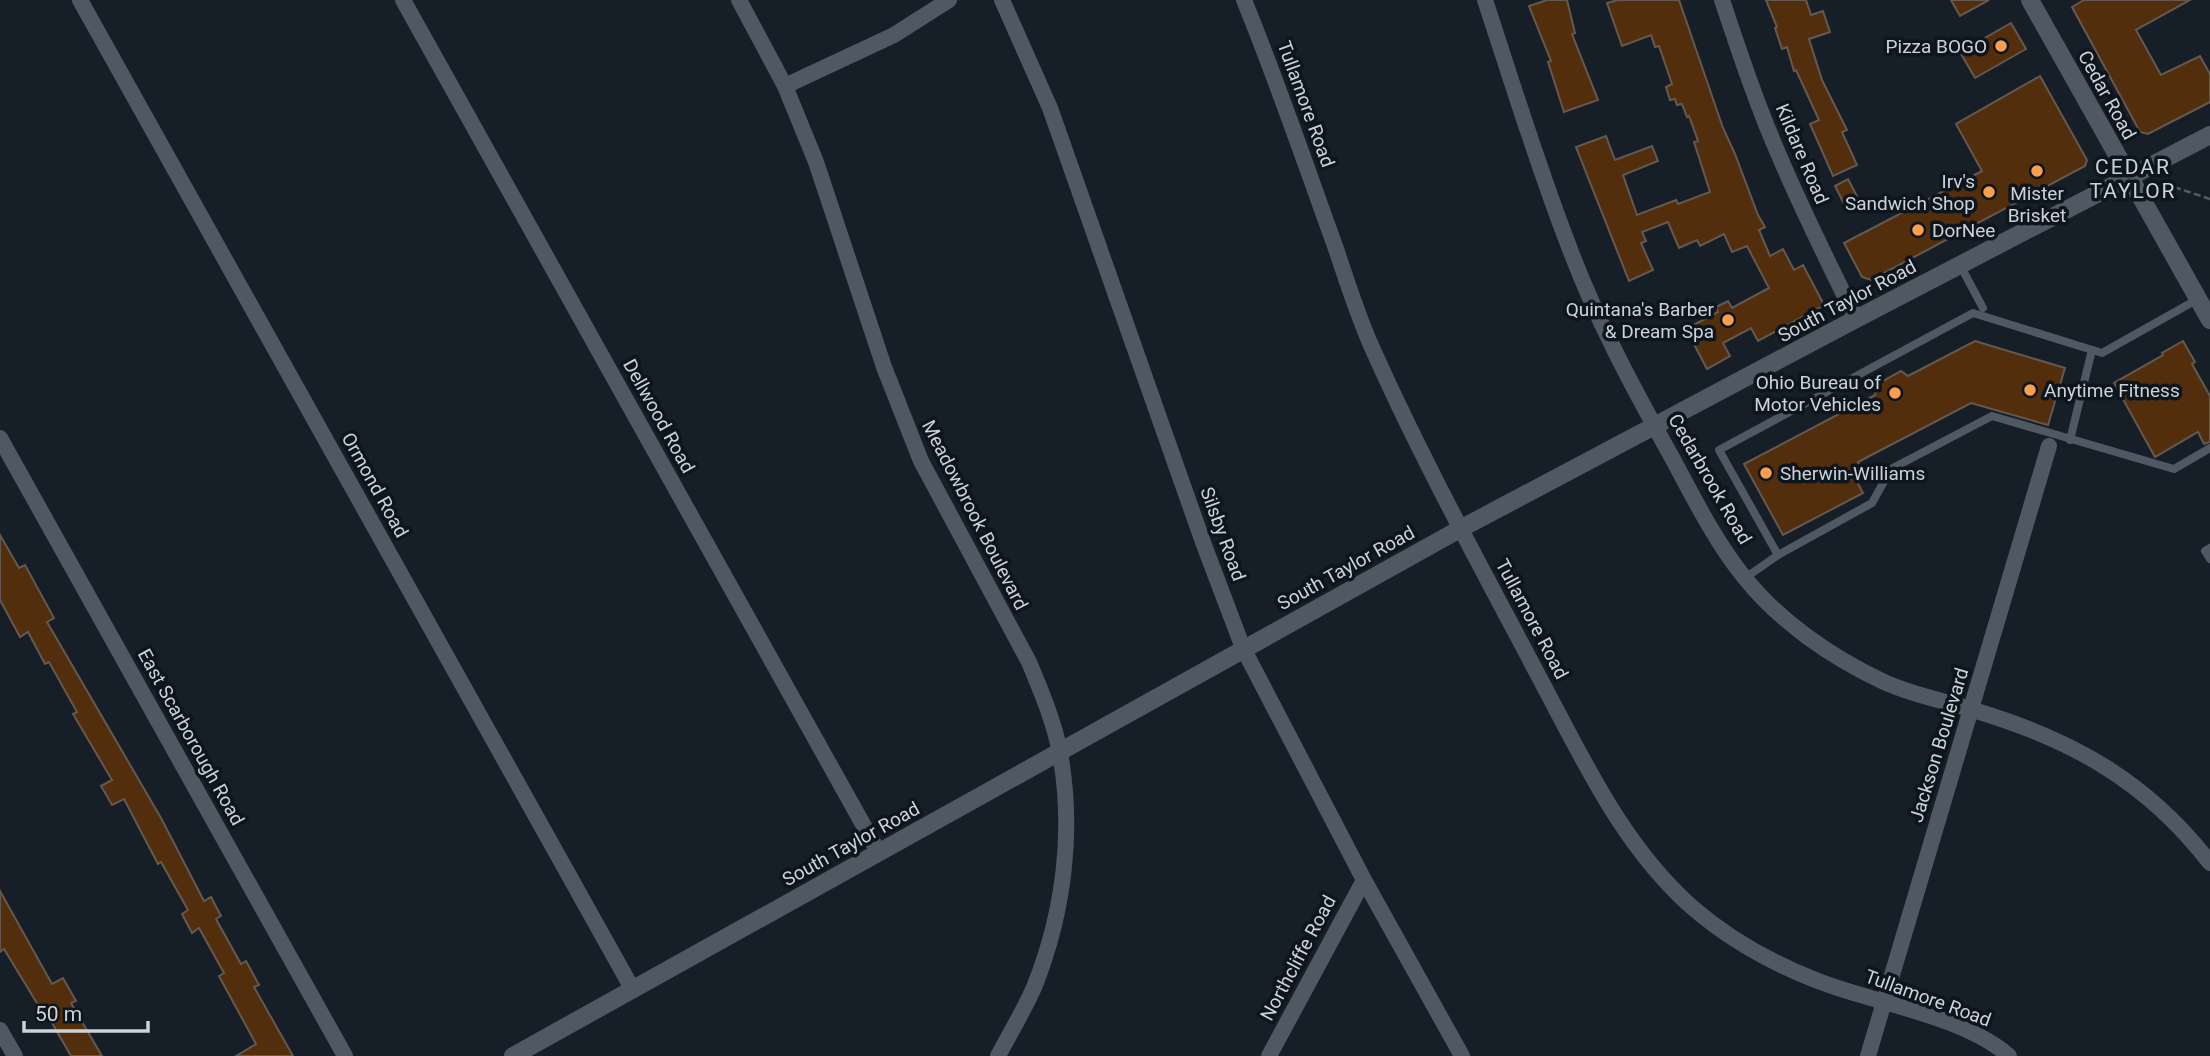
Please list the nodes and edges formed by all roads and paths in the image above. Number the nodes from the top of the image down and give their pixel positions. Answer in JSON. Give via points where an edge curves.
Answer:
{"nodes":[{"id":1,"x":80,"y":0,"type":"edge"},
{"id":2,"x":403,"y":0,"type":"edge"},
{"id":3,"x":739,"y":0,"type":"edge"},
{"id":4,"x":949,"y":0,"type":"edge"},
{"id":5,"x":1003,"y":0,"type":"edge"},
{"id":6,"x":1244,"y":0,"type":"edge"},
{"id":7,"x":1485,"y":0,"type":"edge"},
{"id":8,"x":1722,"y":0,"type":"edge"},
{"id":9,"x":2030,"y":0,"type":"edge"},
{"id":10,"x":785,"y":86,"type":"junction"},
{"id":11,"x":2210,"y":135,"type":"edge"},
{"id":12,"x":2130,"y":178,"type":"junction"},
{"id":13,"x":2174,"y":187,"type":"dead end"},
{"id":14,"x":2210,"y":199,"type":"edge"},
{"id":15,"x":1960,"y":265,"type":"junction"},
{"id":16,"x":2198,"y":299,"type":"junction"},
{"id":17,"x":1983,"y":308,"type":"dead end"},
{"id":18,"x":1856,"y":319,"type":"junction"},
{"id":19,"x":2210,"y":320,"type":"edge"},
{"id":20,"x":2092,"y":350,"type":"junction"},
{"id":21,"x":1654,"y":426,"type":"junction"},
{"id":22,"x":0,"y":438,"type":"edge"},
{"id":23,"x":2070,"y":440,"type":"junction"},
{"id":24,"x":2049,"y":446,"type":"dead end"},
{"id":25,"x":2210,"y":448,"type":"edge"},
{"id":26,"x":1460,"y":529,"type":"junction"},
{"id":27,"x":2210,"y":548,"type":"edge"},
{"id":28,"x":1778,"y":555,"type":"junction"},
{"id":29,"x":2210,"y":559,"type":"edge"},
{"id":30,"x":1745,"y":578,"type":"junction"},
{"id":31,"x":1243,"y":648,"type":"junction"},
{"id":32,"x":1972,"y":709,"type":"junction"},
{"id":33,"x":1060,"y":752,"type":"junction"},
{"id":34,"x":879,"y":853,"type":"junction"},
{"id":35,"x":2210,"y":863,"type":"edge"},
{"id":36,"x":1364,"y":880,"type":"junction"},
{"id":37,"x":633,"y":990,"type":"junction"},
{"id":38,"x":1884,"y":1002,"type":"junction"},
{"id":39,"x":0,"y":1030,"type":"edge"},
{"id":40,"x":15,"y":1056,"type":"edge"},
{"id":41,"x":345,"y":1056,"type":"edge"},
{"id":42,"x":513,"y":1056,"type":"edge"},
{"id":43,"x":998,"y":1056,"type":"edge"},
{"id":44,"x":1269,"y":1056,"type":"edge"},
{"id":45,"x":1462,"y":1056,"type":"edge"},
{"id":46,"x":1868,"y":1056,"type":"edge"},
{"id":47,"x":2009,"y":1056,"type":"edge"}],
"edges":[{"from":1,"to":37,"type":"street","name":"Ormond Road"},
{"from":2,"to":34,"type":"street","name":"Dellwood Road"},
{"from":3,"to":10,"type":"street","name":"Meadowbrook Boulevard"},
{"from":4,"to":10,"type":"street","via":[[883,40]]},
{"from":5,"to":31,"type":"street","name":"Silsby Road","via":[[1050,108]]},
{"from":6,"to":26,"type":"street","name":"Tullamore Road","via":[[1369,340]]},
{"from":7,"to":21,"type":"street","name":"Cedarbrook Road","via":[[1569,247]]},
{"from":8,"to":18,"type":"street","name":"Kildare Road","via":[[1780,158]]},
{"from":9,"to":12,"type":"main road","name":"Cedar Road"},
{"from":10,"to":33,"type":"street","name":"Meadowbrook Boulevard","via":[[831,202],[905,425],[939,499],[1029,662]]},
{"from":11,"to":12,"type":"main road","name":"South Taylor Road"},
{"from":12,"to":15,"type":"main road","name":"South Taylor Road"},
{"from":12,"to":16,"type":"main road","name":"Cedar Road"},
{"from":13,"to":14,"type":"path"},
{"from":15,"to":17,"type":"lane"},
{"from":15,"to":18,"type":"main road","name":"South Taylor Road"},
{"from":16,"to":19,"type":"main road","name":"Cedar Road"},
{"from":16,"to":20,"type":"lane","via":[[2102,352]]},
{"from":18,"to":21,"type":"main road","name":"South Taylor Road"},
{"from":20,"to":23,"type":"lane"},
{"from":20,"to":28,"type":"lane","via":[[1973,313],[1719,450]]},
{"from":21,"to":26,"type":"main road","name":"South Taylor Road"},
{"from":21,"to":30,"type":"street","name":"Cedarbrook Road","via":[[1714,534]]},
{"from":22,"to":41,"type":"street","name":"East Scarborough Road"},
{"from":23,"to":25,"type":"lane","via":[[2174,469]]},
{"from":23,"to":28,"type":"lane","via":[[1992,416],[1891,469],[1872,503]]},
{"from":24,"to":32,"type":"street","name":"Jackson Boulevard"},
{"from":26,"to":31,"type":"main road","name":"South Taylor Road"},
{"from":26,"to":38,"type":"street","name":"Tullamore Road","via":[[1605,801],[1650,865],[1695,909],[1745,946],[1817,981]]},
{"from":27,"to":29,"type":"lane","via":[[2205,551]]},
{"from":28,"to":30,"type":"lane"},
{"from":30,"to":32,"type":"street","name":"Cedarbrook Road","via":[[1819,645],[1882,681]]},
{"from":31,"to":33,"type":"main road","name":"South Taylor Road"},
{"from":31,"to":36,"type":"street","name":"Silsby Road"},
{"from":32,"to":35,"type":"street","name":"Cedarbrook Road","via":[[2034,730],[2118,773],[2170,818]]},
{"from":32,"to":38,"type":"street","name":"Jackson Boulevard"},
{"from":33,"to":34,"type":"main road","name":"South Taylor Road"},
{"from":33,"to":43,"type":"street","name":"Meadowbrook Boulevard","via":[[1066,819],[1063,889],[1034,987]]},
{"from":34,"to":37,"type":"main road","name":"South Taylor Road"},
{"from":36,"to":44,"type":"street","name":"Northcliffe Road"},
{"from":36,"to":45,"type":"street","name":"Silsby Road"},
{"from":37,"to":42,"type":"main road","name":"South Taylor Road"},
{"from":38,"to":46,"type":"street","name":"Jackson Boulevard"},
{"from":38,"to":47,"type":"street","name":"Tullamore Road","via":[[1963,1029]]},
{"from":39,"to":40,"type":"street"}]}
